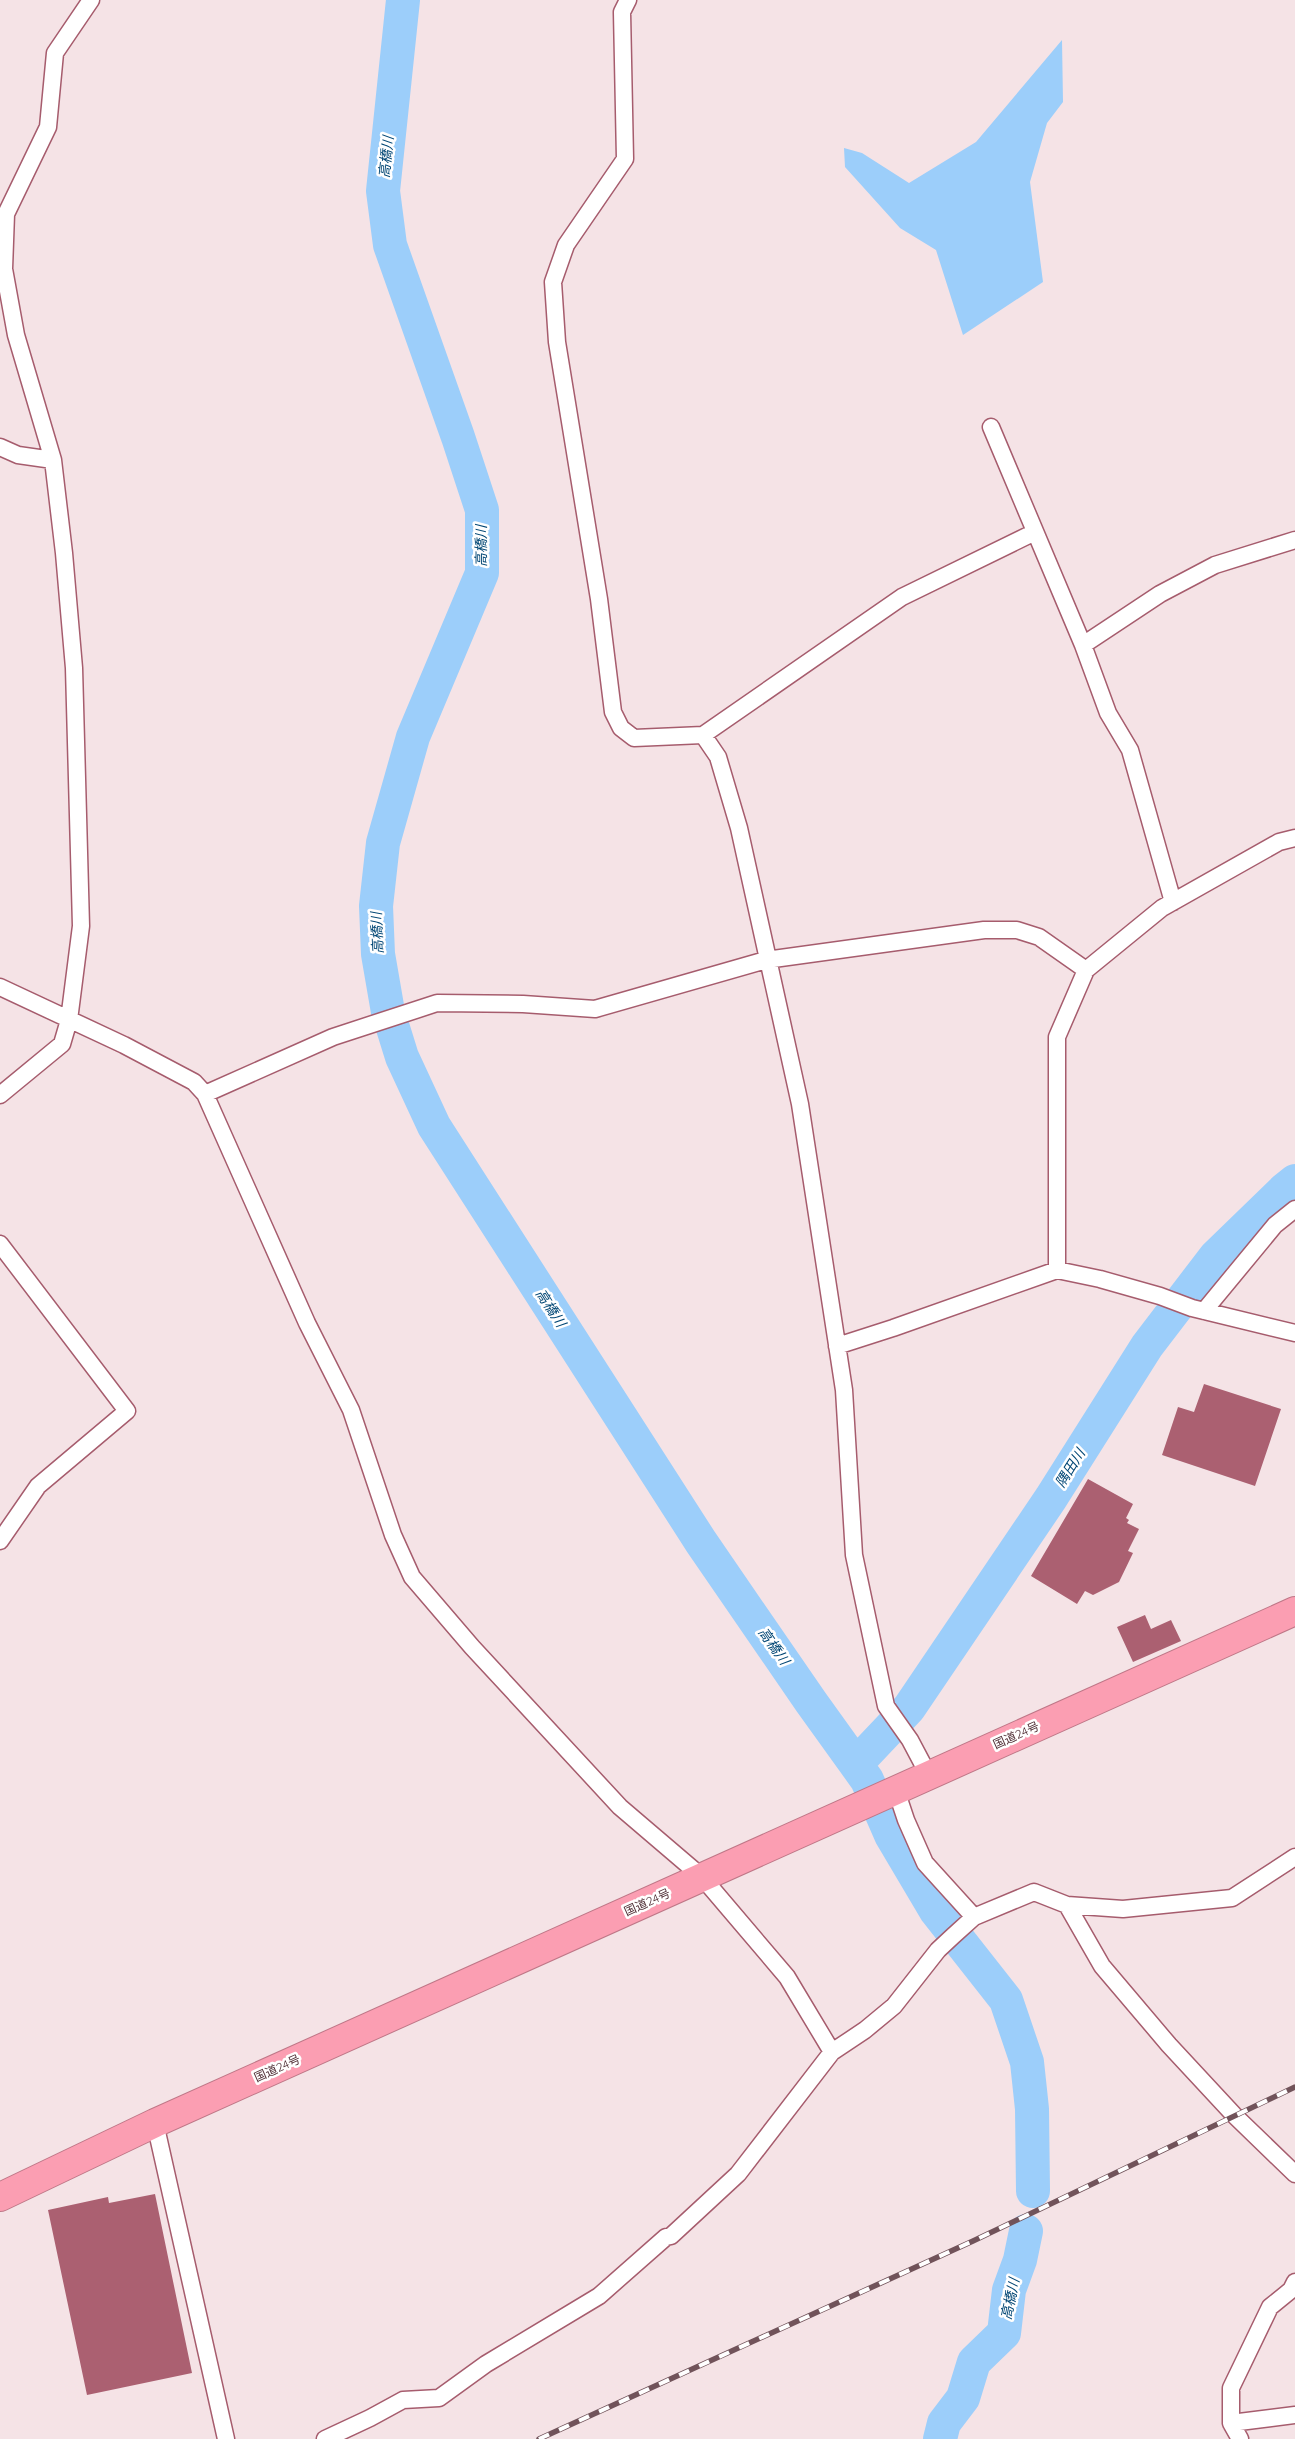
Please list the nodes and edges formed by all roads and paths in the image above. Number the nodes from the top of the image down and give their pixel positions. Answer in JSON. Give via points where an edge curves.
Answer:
{"nodes":[{"id":1,"x":92,"y":0,"type":"edge"},
{"id":2,"x":628,"y":0,"type":"edge"},
{"id":3,"x":991,"y":427,"type":"dead end"},
{"id":4,"x":0,"y":447,"type":"edge"},
{"id":5,"x":53,"y":460,"type":"junction"},
{"id":6,"x":1035,"y":532,"type":"junction"},
{"id":7,"x":1295,"y":540,"type":"edge"},
{"id":8,"x":1083,"y":645,"type":"junction"},
{"id":9,"x":704,"y":735,"type":"junction"},
{"id":10,"x":1295,"y":838,"type":"edge"},
{"id":11,"x":1173,"y":902,"type":"junction"},
{"id":12,"x":766,"y":960,"type":"junction"},
{"id":13,"x":1086,"y":970,"type":"junction"},
{"id":14,"x":0,"y":986,"type":"edge"},
{"id":15,"x":69,"y":1020,"type":"junction"},
{"id":16,"x":205,"y":1094,"type":"junction"},
{"id":17,"x":0,"y":1095,"type":"edge"},
{"id":18,"x":1295,"y":1209,"type":"edge"},
{"id":19,"x":0,"y":1244,"type":"edge"},
{"id":20,"x":1057,"y":1270,"type":"junction"},
{"id":21,"x":1198,"y":1309,"type":"junction"},
{"id":22,"x":1295,"y":1333,"type":"edge"},
{"id":23,"x":837,"y":1346,"type":"junction"},
{"id":24,"x":0,"y":1541,"type":"edge"},
{"id":25,"x":1295,"y":1610,"type":"edge"},
{"id":26,"x":928,"y":1774,"type":"junction"},
{"id":27,"x":896,"y":1790,"type":"junction"},
{"id":28,"x":1295,"y":1857,"type":"edge"},
{"id":29,"x":702,"y":1877,"type":"junction"},
{"id":30,"x":1067,"y":1905,"type":"junction"},
{"id":31,"x":974,"y":1917,"type":"junction"},
{"id":32,"x":832,"y":2052,"type":"junction"},
{"id":33,"x":155,"y":2123,"type":"junction"},
{"id":34,"x":1295,"y":2174,"type":"edge"},
{"id":35,"x":0,"y":2197,"type":"edge"},
{"id":36,"x":1295,"y":2282,"type":"edge"},
{"id":37,"x":1295,"y":2415,"type":"edge"},
{"id":38,"x":1231,"y":2423,"type":"junction"},
{"id":39,"x":226,"y":2439,"type":"edge"},
{"id":40,"x":325,"y":2439,"type":"edge"},
{"id":41,"x":1240,"y":2439,"type":"edge"}],
"edges":[{"from":1,"to":5,"type":"street","via":[[56,53],[48,127],[6,214],[4,269],[16,335]]},
{"from":2,"to":9,"type":"street","via":[[622,12],[625,159],[566,245],[553,282],[557,342],[616,720],[634,738]]},
{"from":3,"to":6,"type":"street"},
{"from":4,"to":5,"type":"street","via":[[18,455]]},
{"from":5,"to":15,"type":"street","via":[[74,668],[80,842],[81,926]]},
{"from":6,"to":8,"type":"street"},
{"from":6,"to":9,"type":"street","via":[[902,597]]},
{"from":7,"to":8,"type":"street","via":[[1215,566],[1160,594]]},
{"from":8,"to":11,"type":"street","via":[[1108,713],[1130,750]]},
{"from":9,"to":12,"type":"street","via":[[718,757],[739,828]]},
{"from":10,"to":11,"type":"street","via":[[1279,842]]},
{"from":11,"to":13,"type":"street"},
{"from":12,"to":13,"type":"street","via":[[984,930],[1017,930],[1038,937]]},
{"from":12,"to":16,"type":"street","via":[[595,1009],[437,1003],[333,1037]]},
{"from":12,"to":23,"type":"street","via":[[800,1104]]},
{"from":13,"to":20,"type":"street","via":[[1057,1038]]},
{"from":14,"to":15,"type":"street"},
{"from":15,"to":16,"type":"street","via":[[194,1082]]},
{"from":15,"to":17,"type":"street","via":[[62,1044]]},
{"from":16,"to":29,"type":"street","via":[[307,1324],[351,1410],[393,1535],[412,1577],[620,1807]]},
{"from":18,"to":21,"type":"street","via":[[1275,1225]]},
{"from":19,"to":24,"type":"street","via":[[127,1411],[38,1486]]},
{"from":20,"to":21,"type":"street"},
{"from":20,"to":23,"type":"street"},
{"from":21,"to":22,"type":"street"},
{"from":23,"to":26,"type":"street","via":[[844,1390],[854,1555],[886,1706],[910,1740]]},
{"from":25,"to":26,"type":"highway","name":"国道24号"},
{"from":26,"to":27,"type":"highway","name":"国道24号"},
{"from":27,"to":29,"type":"highway","name":"国道24号"},
{"from":27,"to":31,"type":"street","via":[[926,1863]]},
{"from":28,"to":30,"type":"street","via":[[1232,1898],[1123,1909]]},
{"from":29,"to":32,"type":"street","via":[[787,1977]]},
{"from":29,"to":33,"type":"highway","name":"国道24号"},
{"from":30,"to":31,"type":"street","via":[[1034,1892]]},
{"from":30,"to":34,"type":"street","via":[[1102,1966],[1234,2115]]},
{"from":31,"to":32,"type":"street","via":[[938,1950],[894,2006]]},
{"from":32,"to":40,"type":"street","via":[[738,2174],[599,2296],[486,2364],[439,2398],[403,2400]]},
{"from":33,"to":35,"type":"highway","name":"国道24号"},
{"from":33,"to":39,"type":"street"},
{"from":36,"to":38,"type":"street","via":[[1291,2290],[1270,2307],[1231,2388]]},
{"from":37,"to":38,"type":"street"},
{"from":38,"to":41,"type":"street"}]}
